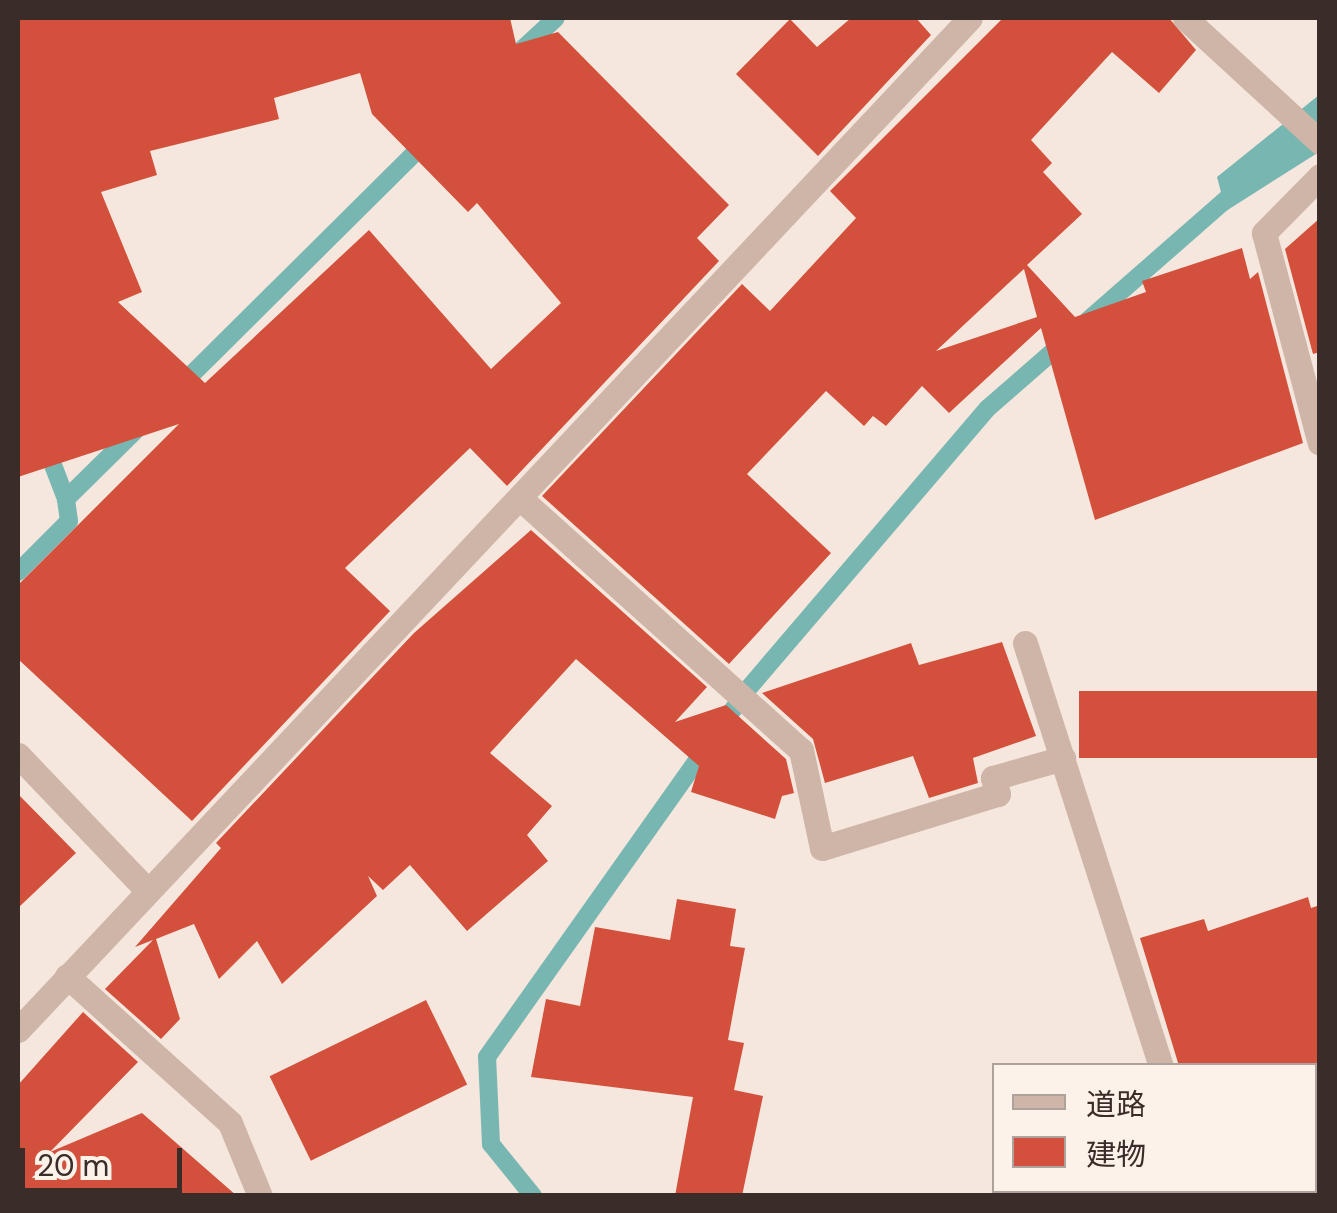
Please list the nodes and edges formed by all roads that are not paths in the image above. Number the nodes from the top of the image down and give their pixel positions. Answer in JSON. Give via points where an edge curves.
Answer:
{"nodes":[{"id":1,"x":1185,"y":18,"type":"edge"},
{"id":2,"x":955,"y":23,"type":"edge"},
{"id":3,"x":1320,"y":142,"type":"edge"},
{"id":4,"x":1320,"y":176,"type":"edge"},
{"id":5,"x":1320,"y":444,"type":"edge"},
{"id":6,"x":522,"y":500,"type":"junction"},
{"id":7,"x":1026,"y":643,"type":"dead end"},
{"id":8,"x":18,"y":755,"type":"edge"},
{"id":9,"x":1063,"y":758,"type":"junction"},
{"id":10,"x":145,"y":888,"type":"junction"},
{"id":11,"x":67,"y":976,"type":"junction"},
{"id":12,"x":18,"y":1030,"type":"edge"},
{"id":13,"x":1160,"y":1063,"type":"edge"},
{"id":14,"x":260,"y":1196,"type":"edge"}],
"edges":[{"from":1,"to":3,"type":"street"},
{"from":2,"to":6,"type":"street"},
{"from":4,"to":5,"type":"street","via":[[1264,232]]},
{"from":6,"to":9,"type":"street","via":[[801,750],[822,848],[998,794],[992,778]]},
{"from":6,"to":10,"type":"street"},
{"from":7,"to":9,"type":"street"},
{"from":8,"to":10,"type":"street"},
{"from":9,"to":13,"type":"street"},
{"from":10,"to":11,"type":"street"},
{"from":11,"to":12,"type":"street"},
{"from":11,"to":14,"type":"street","via":[[230,1123]]}]}
